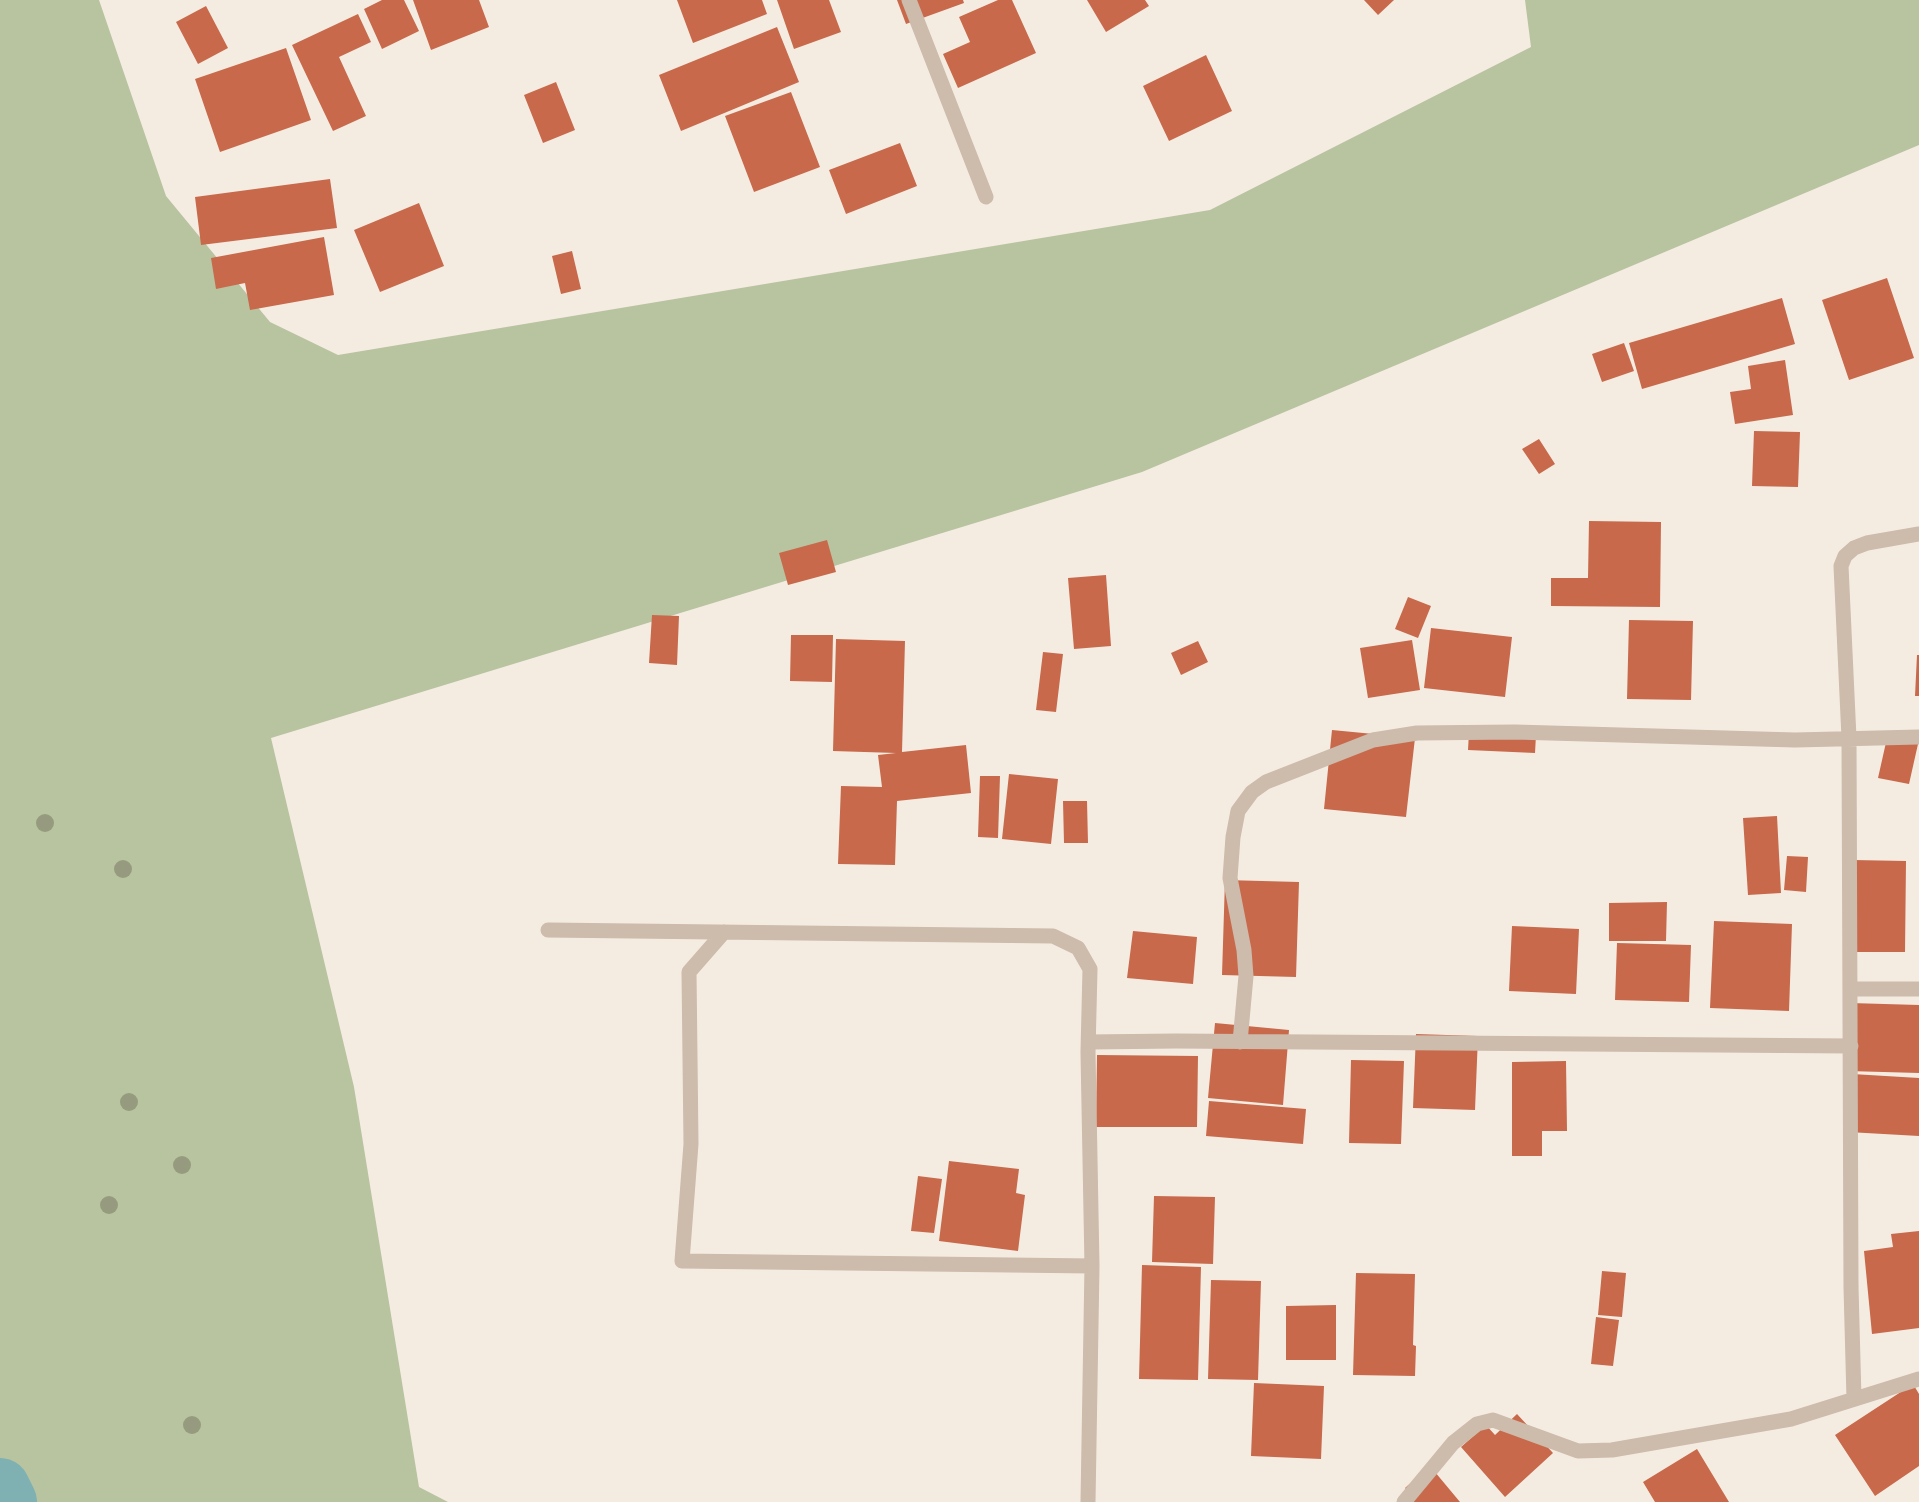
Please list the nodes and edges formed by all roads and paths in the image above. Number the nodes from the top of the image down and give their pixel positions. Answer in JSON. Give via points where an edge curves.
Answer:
{"nodes":[{"id":1,"x":909,"y":0,"type":"edge"},
{"id":2,"x":986,"y":197,"type":"dead end"},
{"id":3,"x":1919,"y":534,"type":"edge"},
{"id":4,"x":1919,"y":737,"type":"edge"},
{"id":5,"x":1849,"y":738,"type":"junction"},
{"id":6,"x":548,"y":930,"type":"dead end"},
{"id":7,"x":724,"y":932,"type":"junction"},
{"id":8,"x":1850,"y":989,"type":"junction"},
{"id":9,"x":1919,"y":989,"type":"edge"},
{"id":10,"x":1089,"y":1042,"type":"junction"},
{"id":11,"x":1240,"y":1042,"type":"junction"},
{"id":12,"x":1851,"y":1046,"type":"junction"},
{"id":13,"x":1092,"y":1266,"type":"junction"},
{"id":14,"x":1919,"y":1379,"type":"edge"},
{"id":15,"x":1854,"y":1399,"type":"junction"},
{"id":16,"x":1088,"y":1502,"type":"edge"},
{"id":17,"x":1404,"y":1502,"type":"edge"}],
"edges":[{"from":1,"to":2,"type":"street"},
{"from":3,"to":5,"type":"street","via":[[1867,543],[1845,556],[1842,566]]},
{"from":4,"to":5,"type":"street"},
{"from":5,"to":8,"type":"street"},
{"from":5,"to":11,"type":"street","via":[[1417,733],[1373,740],[1266,782],[1252,792],[1238,811],[1233,837],[1230,878],[1246,975]]},
{"from":6,"to":7,"type":"street"},
{"from":7,"to":10,"type":"street","via":[[1053,936],[1078,948],[1090,969]]},
{"from":7,"to":13,"type":"street","via":[[689,972],[691,1144],[682,1261]]},
{"from":8,"to":9,"type":"street"},
{"from":8,"to":12,"type":"street"},
{"from":10,"to":11,"type":"street"},
{"from":10,"to":13,"type":"street"},
{"from":11,"to":12,"type":"street"},
{"from":12,"to":15,"type":"street"},
{"from":13,"to":16,"type":"street"},
{"from":14,"to":15,"type":"street"},
{"from":15,"to":17,"type":"street","via":[[1791,1419],[1612,1450],[1578,1452],[1493,1420],[1477,1424],[1453,1443]]}]}
